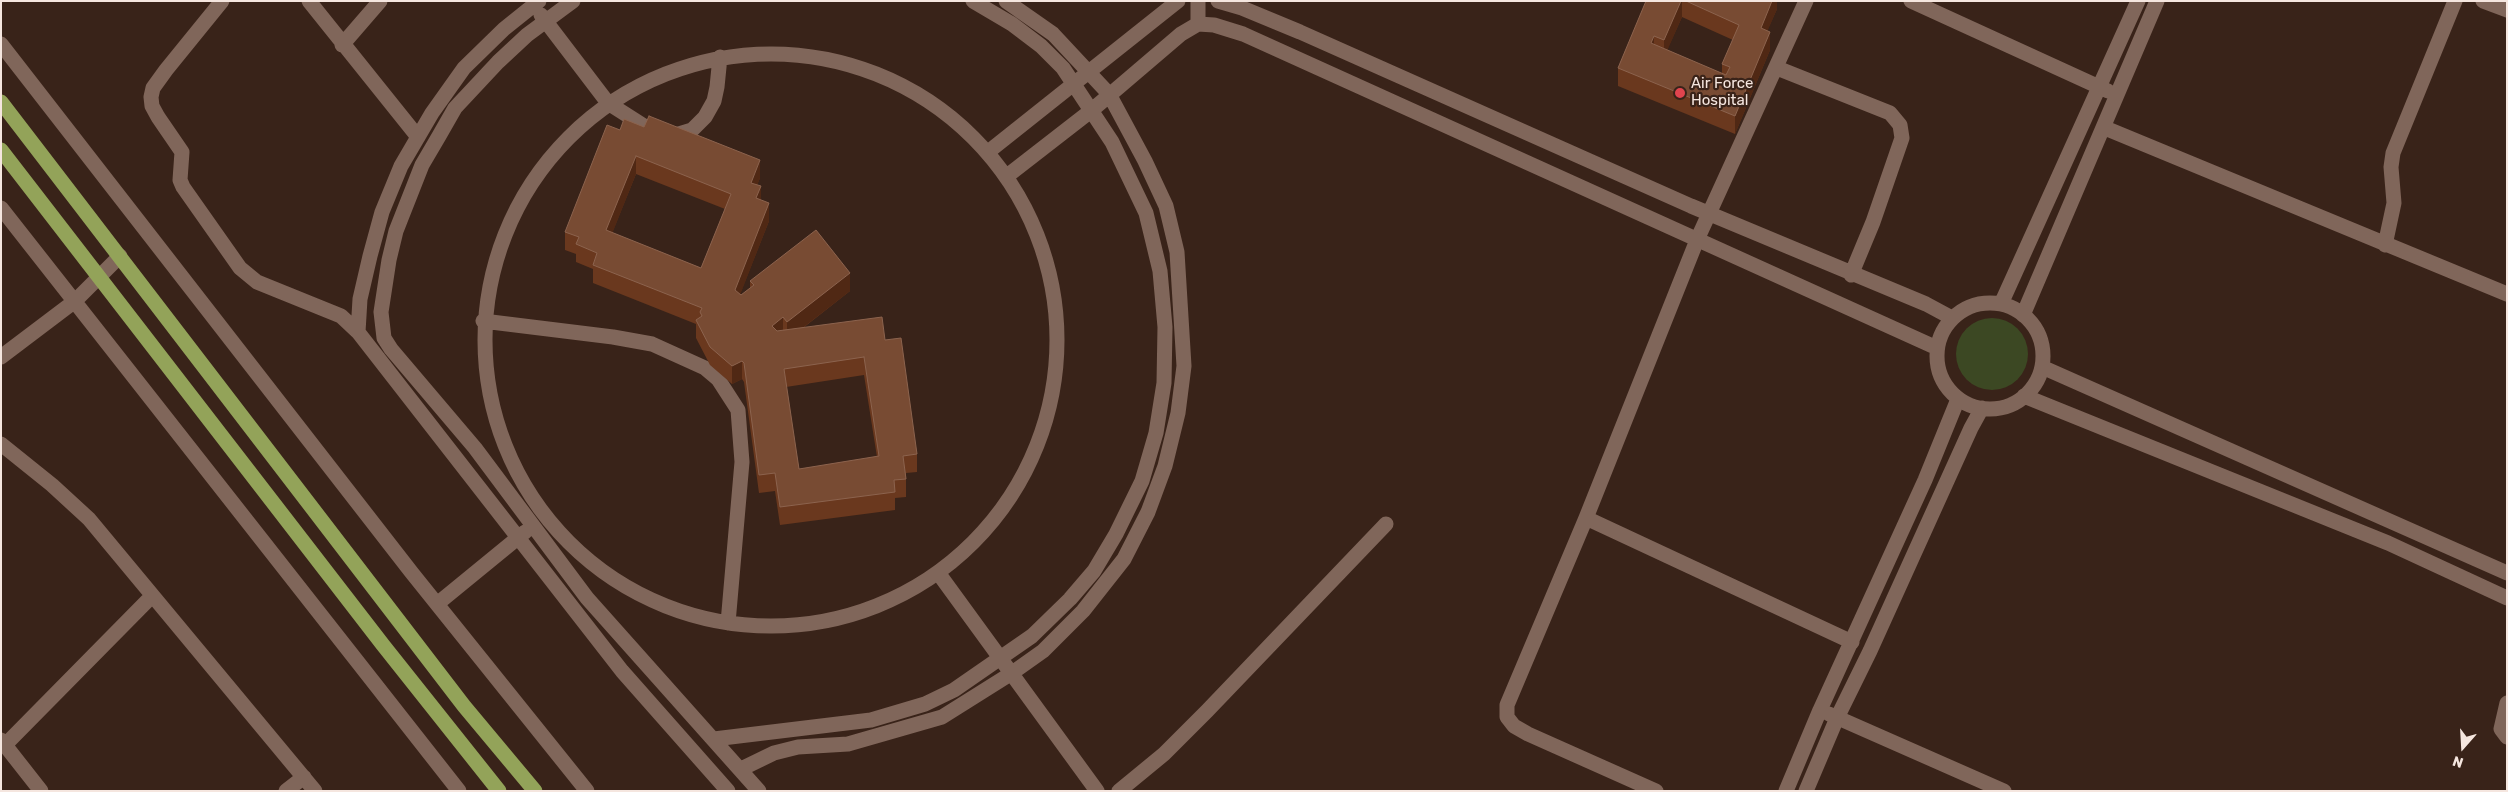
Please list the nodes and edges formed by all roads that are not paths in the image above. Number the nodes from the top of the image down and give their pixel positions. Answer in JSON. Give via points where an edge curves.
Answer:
{"nodes":[{"id":1,"x":222,"y":1,"type":"edge"},
{"id":2,"x":309,"y":1,"type":"edge"},
{"id":3,"x":380,"y":1,"type":"edge"},
{"id":4,"x":573,"y":1,"type":"edge"},
{"id":5,"x":973,"y":1,"type":"edge"},
{"id":6,"x":1006,"y":1,"type":"edge"},
{"id":7,"x":1178,"y":1,"type":"edge"},
{"id":8,"x":1198,"y":1,"type":"edge"},
{"id":9,"x":1218,"y":1,"type":"edge"},
{"id":10,"x":1806,"y":1,"type":"edge"},
{"id":11,"x":1911,"y":1,"type":"edge"},
{"id":12,"x":2138,"y":1,"type":"edge"},
{"id":13,"x":2157,"y":1,"type":"edge"},
{"id":14,"x":2456,"y":1,"type":"edge"},
{"id":15,"x":2483,"y":1,"type":"edge"},
{"id":16,"x":534,"y":3,"type":"edge"},
{"id":17,"x":2507,"y":10,"type":"edge"},
{"id":18,"x":546,"y":21,"type":"junction"},
{"id":19,"x":1198,"y":24,"type":"junction"},
{"id":20,"x":1,"y":44,"type":"edge"},
{"id":21,"x":342,"y":44,"type":"junction"},
{"id":22,"x":720,"y":57,"type":"junction"},
{"id":23,"x":1777,"y":68,"type":"junction"},
{"id":24,"x":1088,"y":72,"type":"junction"},
{"id":25,"x":1075,"y":85,"type":"junction"},
{"id":26,"x":2100,"y":87,"type":"junction"},
{"id":27,"x":1109,"y":94,"type":"junction"},
{"id":28,"x":2118,"y":95,"type":"junction"},
{"id":29,"x":1,"y":102,"type":"edge"},
{"id":30,"x":608,"y":103,"type":"junction"},
{"id":31,"x":1092,"y":110,"type":"junction"},
{"id":32,"x":2105,"y":128,"type":"junction"},
{"id":33,"x":418,"y":137,"type":"junction"},
{"id":34,"x":1,"y":150,"type":"edge"},
{"id":35,"x":988,"y":152,"type":"junction"},
{"id":36,"x":1007,"y":176,"type":"junction"},
{"id":37,"x":1,"y":208,"type":"edge"},
{"id":38,"x":1709,"y":214,"type":"junction"},
{"id":39,"x":1698,"y":240,"type":"junction"},
{"id":40,"x":2385,"y":245,"type":"junction"},
{"id":41,"x":120,"y":256,"type":"junction"},
{"id":42,"x":1851,"y":275,"type":"junction"},
{"id":43,"x":99,"y":277,"type":"junction"},
{"id":44,"x":2507,"y":294,"type":"edge"},
{"id":45,"x":75,"y":301,"type":"junction"},
{"id":46,"x":2001,"y":304,"type":"junction"},
{"id":47,"x":2023,"y":315,"type":"junction"},
{"id":48,"x":1952,"y":318,"type":"junction"},
{"id":49,"x":483,"y":321,"type":"junction"},
{"id":50,"x":358,"y":332,"type":"junction"},
{"id":51,"x":1937,"y":348,"type":"junction"},
{"id":52,"x":1,"y":358,"type":"edge"},
{"id":53,"x":2042,"y":367,"type":"junction"},
{"id":54,"x":2024,"y":396,"type":"junction"},
{"id":55,"x":1958,"y":398,"type":"junction"},
{"id":56,"x":1982,"y":408,"type":"junction"},
{"id":57,"x":1,"y":444,"type":"edge"},
{"id":58,"x":1586,"y":518,"type":"junction"},
{"id":59,"x":539,"y":522,"type":"junction"},
{"id":60,"x":1386,"y":524,"type":"dead end"},
{"id":61,"x":518,"y":538,"type":"junction"},
{"id":62,"x":2507,"y":573,"type":"edge"},
{"id":63,"x":939,"y":574,"type":"junction"},
{"id":64,"x":152,"y":596,"type":"junction"},
{"id":65,"x":2507,"y":598,"type":"edge"},
{"id":66,"x":437,"y":604,"type":"junction"},
{"id":67,"x":728,"y":623,"type":"junction"},
{"id":68,"x":1852,"y":642,"type":"junction"},
{"id":69,"x":1001,"y":657,"type":"junction"},
{"id":70,"x":1012,"y":674,"type":"junction"},
{"id":71,"x":2507,"y":702,"type":"edge"},
{"id":72,"x":1820,"y":710,"type":"junction"},
{"id":73,"x":1837,"y":718,"type":"junction"},
{"id":74,"x":2507,"y":737,"type":"edge"},
{"id":75,"x":714,"y":739,"type":"junction"},
{"id":76,"x":3,"y":743,"type":"edge"},
{"id":77,"x":741,"y":769,"type":"junction"},
{"id":78,"x":304,"y":777,"type":"junction"},
{"id":79,"x":41,"y":791,"type":"edge"},
{"id":80,"x":286,"y":791,"type":"edge"},
{"id":81,"x":315,"y":791,"type":"edge"},
{"id":82,"x":460,"y":791,"type":"edge"},
{"id":83,"x":499,"y":791,"type":"edge"},
{"id":84,"x":535,"y":791,"type":"edge"},
{"id":85,"x":587,"y":791,"type":"edge"},
{"id":86,"x":728,"y":791,"type":"edge"},
{"id":87,"x":759,"y":791,"type":"edge"},
{"id":88,"x":1097,"y":791,"type":"edge"},
{"id":89,"x":1119,"y":791,"type":"edge"},
{"id":90,"x":1656,"y":791,"type":"edge"},
{"id":91,"x":1786,"y":791,"type":"edge"},
{"id":92,"x":1806,"y":791,"type":"edge"},
{"id":93,"x":2004,"y":791,"type":"edge"}],
"edges":[{"from":1,"to":50,"type":"street","via":[[166,70],[153,88],[151,97],[158,117],[182,152],[182,188],[240,268],[257,282],[341,316]]},
{"from":2,"to":21,"type":"street"},
{"from":3,"to":21,"type":"street"},
{"from":4,"to":18,"type":"street"},
{"from":5,"to":25,"type":"street","via":[[1041,46]]},
{"from":6,"to":24,"type":"street","via":[[1054,34]]},
{"from":7,"to":24,"type":"street"},
{"from":8,"to":19,"type":"street"},
{"from":9,"to":38,"type":"street","via":[[1300,32]]},
{"from":10,"to":23,"type":"street"},
{"from":11,"to":26,"type":"street"},
{"from":12,"to":26,"type":"street"},
{"from":13,"to":28,"type":"street"},
{"from":14,"to":40,"type":"street","via":[[2393,153],[2393,209]]},
{"from":15,"to":17,"type":"street"},
{"from":16,"to":18,"type":"street"},
{"from":16,"to":33,"type":"street","via":[[464,68]]},
{"from":18,"to":30,"type":"street"},
{"from":18,"to":59,"type":"street","via":[[472,87],[438,136],[422,165],[396,231],[381,312],[384,338],[391,349]]},
{"from":19,"to":27,"type":"street","via":[[1181,34]]},
{"from":19,"to":39,"type":"street","via":[[1243,34]]},
{"from":20,"to":66,"type":"street"},
{"from":21,"to":33,"type":"street"},
{"from":22,"to":30,"type":"street","via":[[680,67],[643,82]]},
{"from":22,"to":30,"type":"street","via":[[714,101],[692,130],[669,137],[655,133]]},
{"from":22,"to":35,"type":"street","via":[[779,53],[838,61],[894,81],[937,106]]},
{"from":23,"to":38,"type":"street"},
{"from":23,"to":42,"type":"street","via":[[1890,114],[1900,125],[1902,138]]},
{"from":24,"to":25,"type":"street"},
{"from":24,"to":27,"type":"street"},
{"from":25,"to":31,"type":"street"},
{"from":25,"to":35,"type":"street"},
{"from":26,"to":28,"type":"street"},
{"from":26,"to":46,"type":"street"},
{"from":27,"to":31,"type":"street"},
{"from":27,"to":70,"type":"street","via":[[1166,206],[1177,252],[1184,366],[1178,413],[1165,466],[1148,512],[1124,559],[1083,611],[1043,651]]},
{"from":28,"to":32,"type":"street"},
{"from":29,"to":41,"type":"highway"},
{"from":30,"to":49,"type":"street","via":[[559,145],[520,197],[495,257]]},
{"from":31,"to":36,"type":"street"},
{"from":31,"to":69,"type":"street","via":[[1112,142],[1146,213],[1160,271],[1165,327],[1164,383],[1156,433],[1142,481],[1094,571],[1070,600],[1032,636]]},
{"from":32,"to":40,"type":"street"},
{"from":32,"to":47,"type":"street"},
{"from":33,"to":50,"type":"street","via":[[401,166],[382,212],[360,299]]},
{"from":34,"to":43,"type":"highway"},
{"from":35,"to":36,"type":"street"},
{"from":36,"to":63,"type":"street","via":[[1042,242],[1058,315],[1055,389],[1033,460],[994,523]]},
{"from":37,"to":45,"type":"street"},
{"from":38,"to":39,"type":"street"},
{"from":38,"to":42,"type":"street"},
{"from":39,"to":51,"type":"street"},
{"from":39,"to":58,"type":"street"},
{"from":40,"to":44,"type":"street"},
{"from":41,"to":43,"type":"street"},
{"from":41,"to":84,"type":"highway","via":[[464,706]]},
{"from":42,"to":48,"type":"street","via":[[1926,304]]},
{"from":43,"to":45,"type":"street"},
{"from":43,"to":83,"type":"highway"},
{"from":45,"to":52,"type":"street"},
{"from":45,"to":82,"type":"street"},
{"from":46,"to":47,"type":"street"},
{"from":46,"to":48,"type":"street","via":[[1975,305]]},
{"from":47,"to":53,"type":"street","via":[[2040,338]]},
{"from":48,"to":51,"type":"street","via":[[1942,332]]},
{"from":49,"to":59,"type":"street","via":[[488,391],[509,458]]},
{"from":49,"to":67,"type":"street","via":[[652,344],[705,368],[718,379],[738,410],[742,462]]},
{"from":50,"to":61,"type":"street"},
{"from":51,"to":55,"type":"street","via":[[1941,376]]},
{"from":53,"to":54,"type":"street"},
{"from":53,"to":62,"type":"street"},
{"from":54,"to":56,"type":"street","via":[[2005,407]]},
{"from":54,"to":65,"type":"street","via":[[2388,543]]},
{"from":55,"to":56,"type":"street"},
{"from":55,"to":68,"type":"street"},
{"from":56,"to":73,"type":"street"},
{"from":57,"to":64,"type":"street","via":[[89,519]]},
{"from":58,"to":68,"type":"street"},
{"from":58,"to":90,"type":"street","via":[[1511,690],[1507,717],[1514,726],[1528,734]]},
{"from":59,"to":61,"type":"street"},
{"from":59,"to":67,"type":"street","via":[[596,568],[659,604]]},
{"from":59,"to":75,"type":"street","via":[[587,598]]},
{"from":60,"to":89,"type":"street","via":[[1164,754]]},
{"from":61,"to":66,"type":"street"},
{"from":61,"to":86,"type":"street","via":[[622,671]]},
{"from":63,"to":67,"type":"street","via":[[901,596],[860,613],[816,623],[772,627]]},
{"from":63,"to":69,"type":"street"},
{"from":64,"to":76,"type":"street"},
{"from":64,"to":78,"type":"street"},
{"from":66,"to":85,"type":"street"},
{"from":68,"to":72,"type":"street"},
{"from":69,"to":70,"type":"street"},
{"from":69,"to":75,"type":"street","via":[[954,690],[925,704],[870,720]]},
{"from":70,"to":77,"type":"street","via":[[942,717],[848,744],[798,747],[774,753]]},
{"from":70,"to":88,"type":"street"},
{"from":71,"to":74,"type":"street","via":[[2501,729]]},
{"from":72,"to":73,"type":"street"},
{"from":72,"to":91,"type":"street"},
{"from":73,"to":92,"type":"street"},
{"from":73,"to":93,"type":"street"},
{"from":75,"to":77,"type":"street"},
{"from":76,"to":79,"type":"street"},
{"from":77,"to":87,"type":"street"},
{"from":78,"to":80,"type":"street"},
{"from":78,"to":81,"type":"street"}]}
